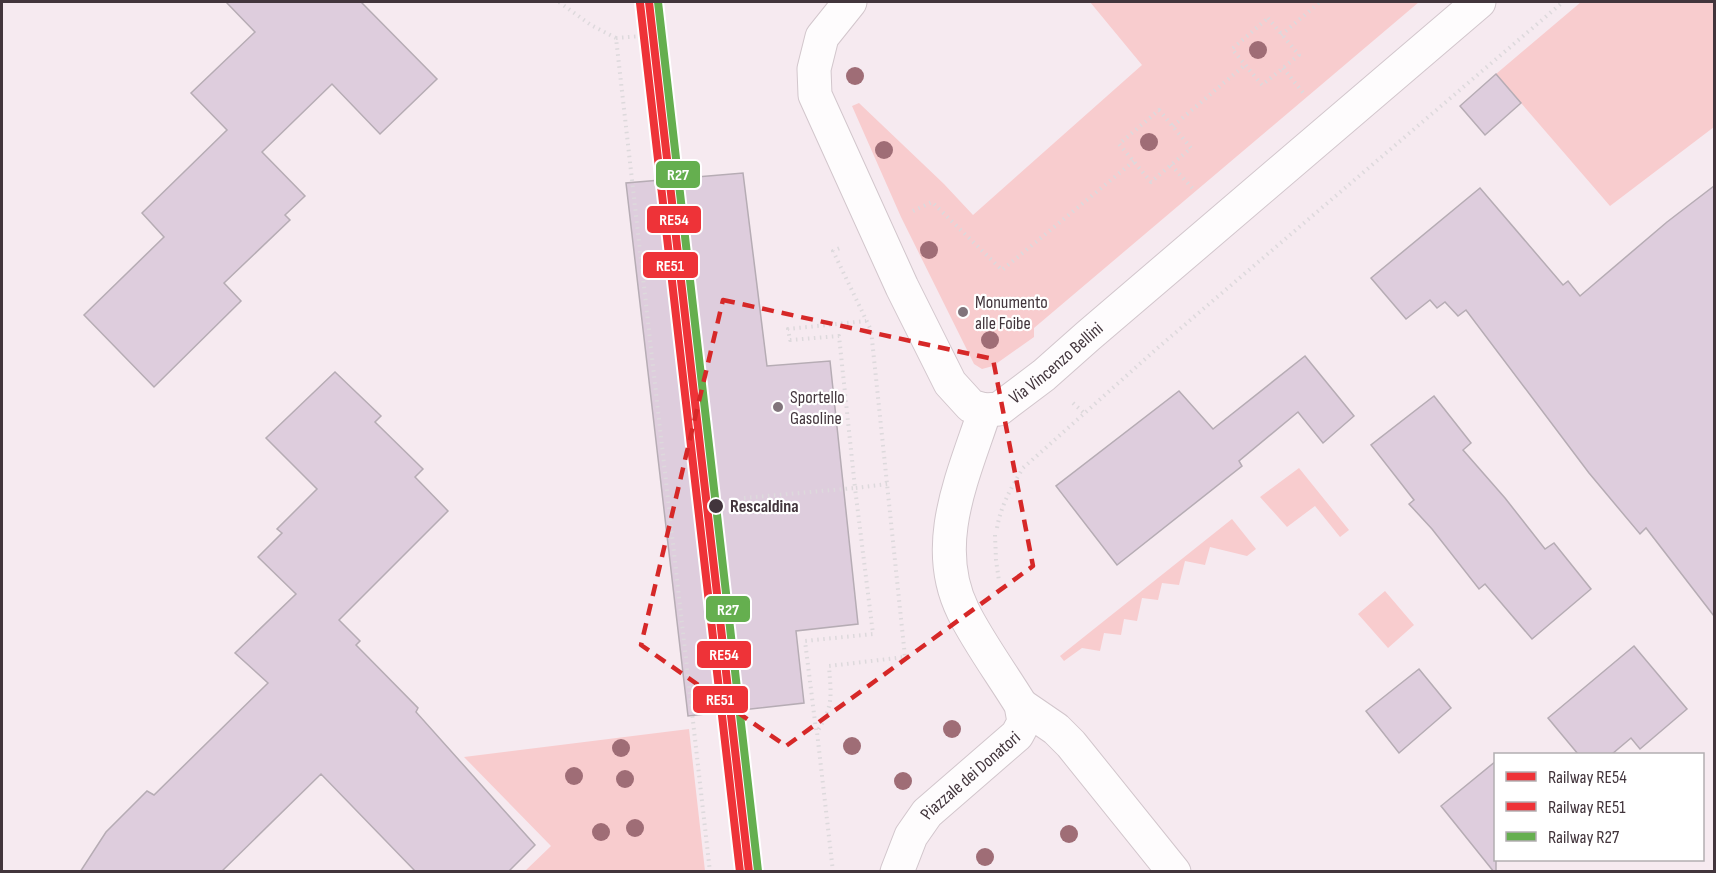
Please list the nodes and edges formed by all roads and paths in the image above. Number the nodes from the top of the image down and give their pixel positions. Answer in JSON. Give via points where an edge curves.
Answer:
{"nodes":[{"id":1,"x":559,"y":2,"type":"edge"},
{"id":2,"x":850,"y":2,"type":"edge"},
{"id":3,"x":1320,"y":2,"type":"edge"},
{"id":4,"x":1479,"y":2,"type":"edge"},
{"id":5,"x":1563,"y":2,"type":"edge"},
{"id":6,"x":1281,"y":34,"type":"junction"},
{"id":7,"x":642,"y":36,"type":"dead end"},
{"id":8,"x":616,"y":38,"type":"junction"},
{"id":9,"x":1245,"y":65,"type":"junction"},
{"id":10,"x":1283,"y":68,"type":"junction"},
{"id":11,"x":1311,"y":101,"type":"dead end"},
{"id":12,"x":1173,"y":126,"type":"junction"},
{"id":13,"x":1134,"y":161,"type":"junction"},
{"id":14,"x":1171,"y":165,"type":"junction"},
{"id":15,"x":1200,"y":197,"type":"dead end"},
{"id":16,"x":876,"y":231,"type":"junction"},
{"id":17,"x":866,"y":321,"type":"junction"},
{"id":18,"x":985,"y":410,"type":"junction"},
{"id":19,"x":888,"y":484,"type":"junction"},
{"id":20,"x":855,"y":488,"type":"junction"},
{"id":21,"x":744,"y":498,"type":"dead end"},
{"id":22,"x":1001,"y":589,"type":"dead end"},
{"id":23,"x":1021,"y":705,"type":"junction"},
{"id":24,"x":817,"y":732,"type":"junction"},
{"id":25,"x":710,"y":872,"type":"edge"},
{"id":26,"x":833,"y":872,"type":"edge"},
{"id":27,"x":897,"y":872,"type":"edge"},
{"id":28,"x":1173,"y":872,"type":"edge"}],
"edges":[{"from":1,"to":8,"type":"path"},
{"from":2,"to":16,"type":"street","via":[[822,37],[814,69],[815,96]]},
{"from":3,"to":6,"type":"path"},
{"from":4,"to":18,"type":"street","name":"Via Vincenzo Bellini","via":[[1044,375],[999,409]]},
{"from":5,"to":22,"type":"path","via":[[1152,352],[1023,468],[1000,512],[995,534]]},
{"from":6,"to":9,"type":"path","via":[[1268,18],[1232,48]]},
{"from":6,"to":10,"type":"path","via":[[1299,55]]},
{"from":7,"to":8,"type":"path"},
{"from":8,"to":25,"type":"path"},
{"from":9,"to":10,"type":"path","via":[[1262,85]]},
{"from":9,"to":12,"type":"path"},
{"from":10,"to":11,"type":"path"},
{"from":12,"to":13,"type":"path","via":[[1159,110],[1119,144]]},
{"from":12,"to":14,"type":"path","via":[[1191,148]]},
{"from":13,"to":14,"type":"path","via":[[1151,182]]},
{"from":13,"to":16,"type":"path","via":[[1002,270],[932,202]]},
{"from":14,"to":15,"type":"path"},
{"from":16,"to":17,"type":"path","via":[[833,251]]},
{"from":16,"to":18,"type":"street","via":[[950,383],[971,406]]},
{"from":17,"to":19,"type":"path","via":[[871,330]]},
{"from":17,"to":20,"type":"path","via":[[788,329],[789,340],[839,336]]},
{"from":18,"to":23,"type":"street","name":"Piazzale dei Donatori","via":[[954,503],[949,568],[962,610]]},
{"from":19,"to":20,"type":"path"},
{"from":19,"to":24,"type":"path","via":[[905,657],[829,666],[832,702]]},
{"from":20,"to":21,"type":"path"},
{"from":20,"to":24,"type":"path","via":[[873,634],[806,641]]},
{"from":23,"to":27,"type":"street","name":"Piazzale dei Donatori","via":[[1024,722],[1017,735],[927,813],[911,836]]},
{"from":23,"to":28,"type":"street","via":[[1071,744]]},
{"from":24,"to":26,"type":"path"}]}
